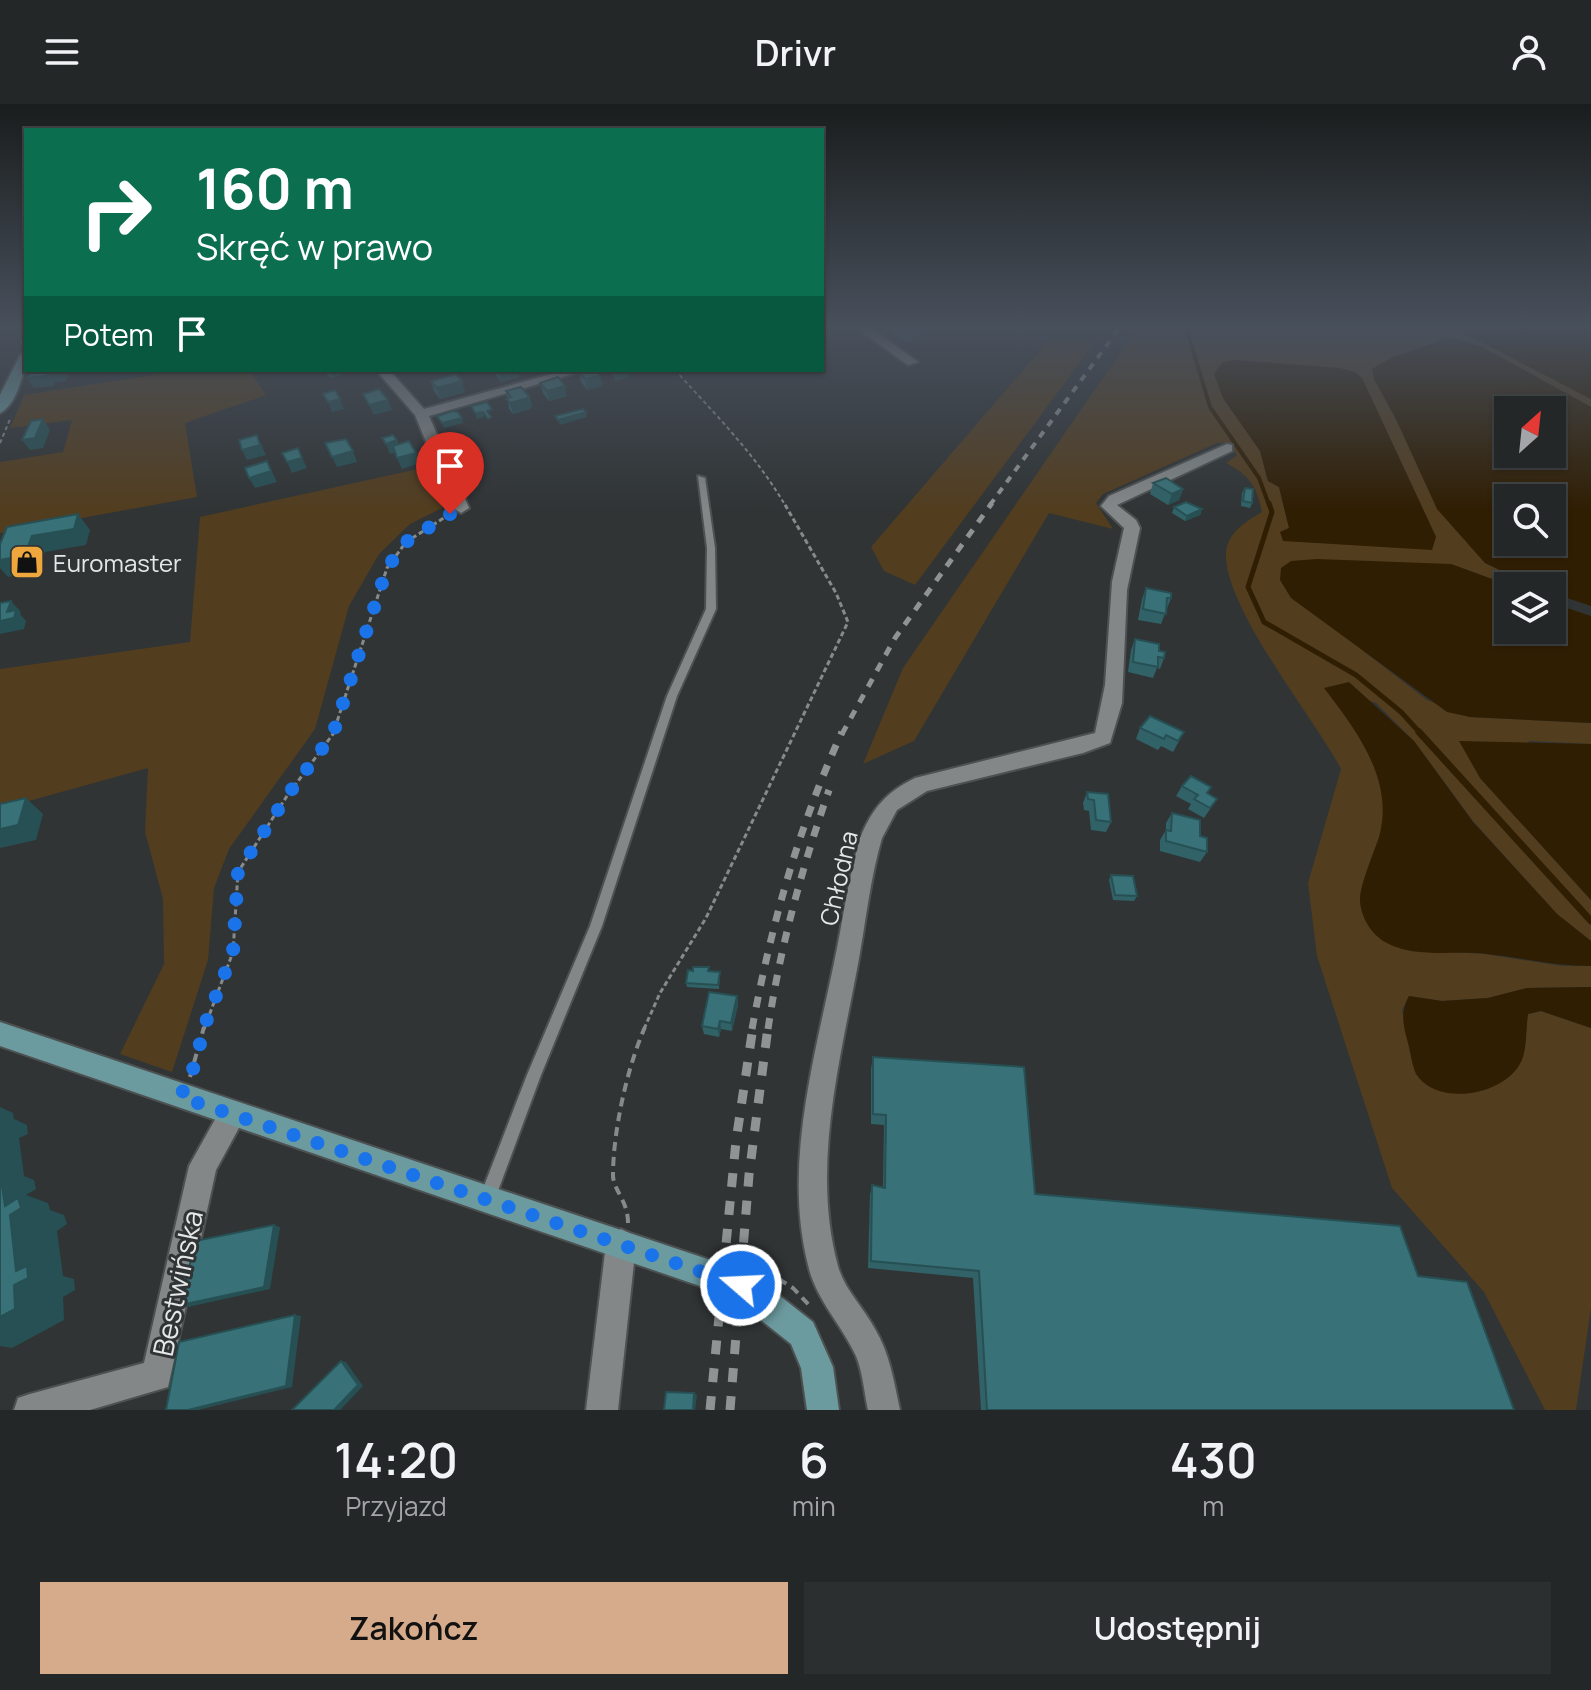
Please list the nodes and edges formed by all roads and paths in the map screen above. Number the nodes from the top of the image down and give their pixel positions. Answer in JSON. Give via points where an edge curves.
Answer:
{"nodes":[{"id":1,"x":10,"y":388,"type":"edge"},
{"id":2,"x":398,"y":388,"type":"edge"},
{"id":3,"x":515,"y":388,"type":"edge"},
{"id":4,"x":691,"y":388,"type":"edge"},
{"id":5,"x":0,"y":409,"type":"edge"},
{"id":6,"x":421,"y":414,"type":"junction"},
{"id":7,"x":1227,"y":448,"type":"dead end"},
{"id":8,"x":701,"y":478,"type":"dead end"},
{"id":9,"x":461,"y":508,"type":"joint"},
{"id":10,"x":2,"y":1038,"type":"edge"},
{"id":11,"x":180,"y":1097,"type":"junction"},
{"id":12,"x":233,"y":1115,"type":"junction"},
{"id":13,"x":487,"y":1200,"type":"junction"},
{"id":14,"x":625,"y":1246,"type":"junction"},
{"id":15,"x":30,"y":1410,"type":"edge"},
{"id":16,"x":602,"y":1410,"type":"edge"},
{"id":17,"x":823,"y":1410,"type":"edge"},
{"id":18,"x":884,"y":1410,"type":"edge"}],
"edges":[{"from":1,"to":5,"type":"street"},
{"from":2,"to":6,"type":"street"},
{"from":3,"to":6,"type":"street"},
{"from":4,"to":14,"type":"path","via":[[772,483],[848,622],[706,918],[660,993],[640,1038],[619,1118],[613,1180],[628,1207]]},
{"from":6,"to":9,"type":"street"},
{"from":7,"to":18,"type":"street","name":"Chłodna","via":[[1114,499],[1109,506],[1132,528],[1119,586],[1112,697],[1103,738],[922,784],[901,794],[878,820],[829,1059],[814,1198],[824,1267],[871,1352]]},
{"from":8,"to":13,"type":"lane","via":[[711,548],[711,609],[672,696],[596,926]]},
{"from":9,"to":11,"type":"path","via":[[406,542],[387,568],[333,734],[238,872],[233,952]]},
{"from":10,"to":11,"type":"street"},
{"from":11,"to":12,"type":"street"},
{"from":12,"to":13,"type":"street"},
{"from":12,"to":15,"type":"street","name":"Bestwińska","via":[[203,1166],[157,1376]]},
{"from":13,"to":14,"type":"street"},
{"from":14,"to":16,"type":"street"},
{"from":14,"to":17,"type":"street","via":[[741,1285],[802,1333],[817,1367]]}]}
